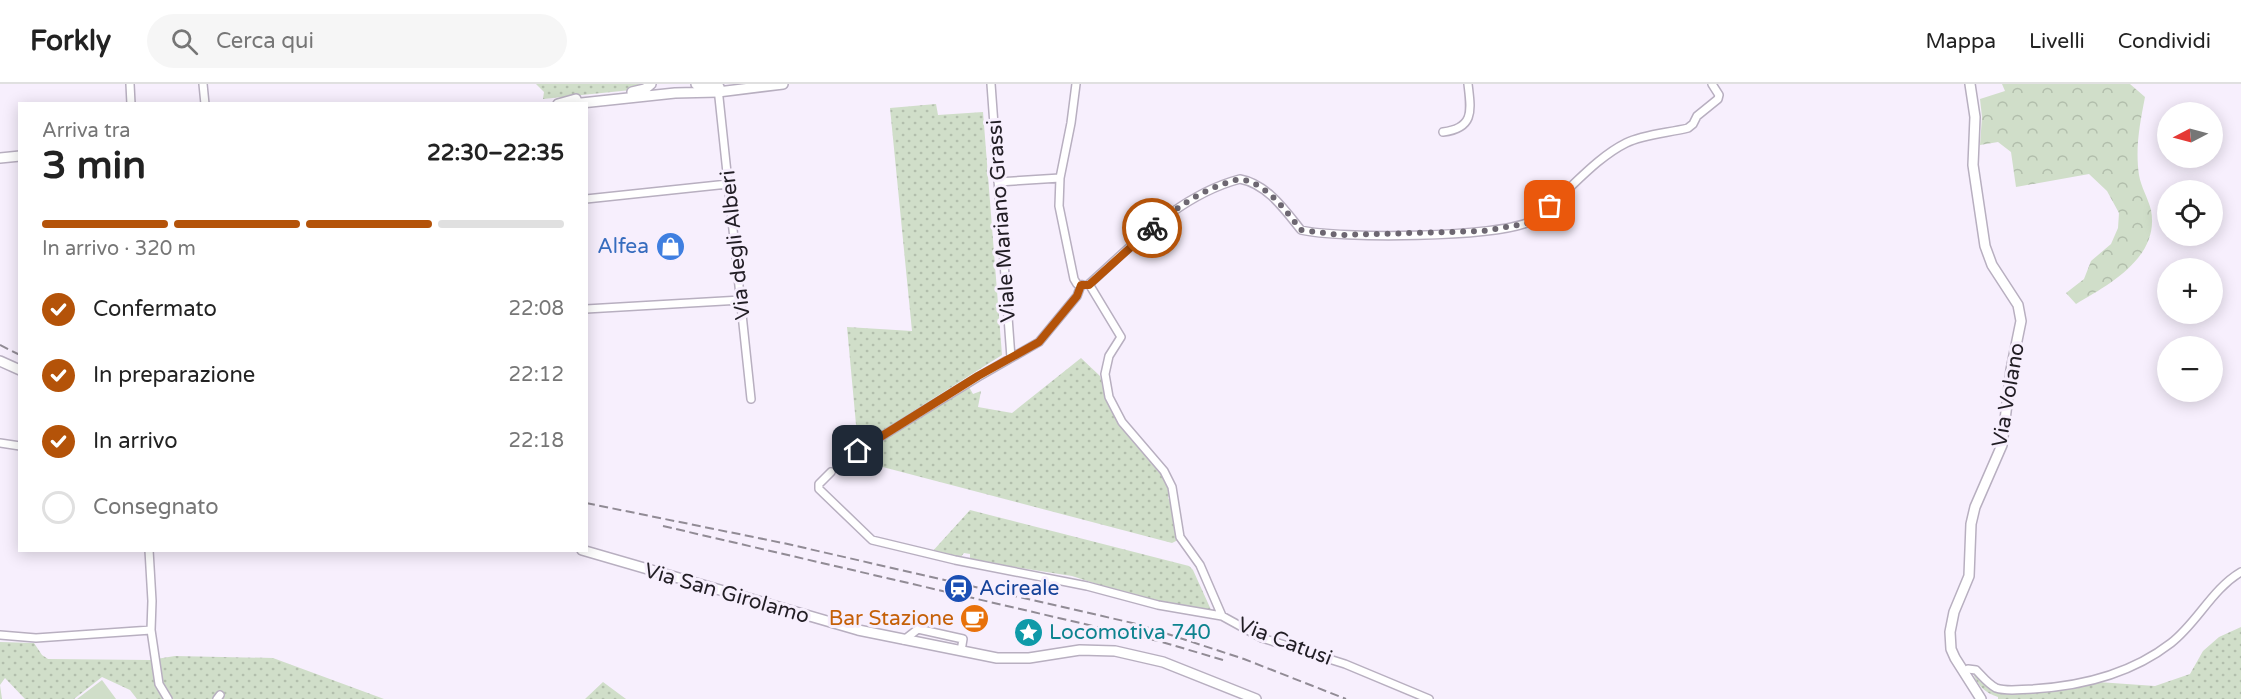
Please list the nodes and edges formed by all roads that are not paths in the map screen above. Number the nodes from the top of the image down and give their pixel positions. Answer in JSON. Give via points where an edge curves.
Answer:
{"nodes":[{"id":1,"x":130,"y":84,"type":"edge"},
{"id":2,"x":203,"y":84,"type":"edge"},
{"id":3,"x":651,"y":84,"type":"edge"},
{"id":4,"x":696,"y":84,"type":"edge"},
{"id":5,"x":783,"y":84,"type":"edge"},
{"id":6,"x":991,"y":84,"type":"edge"},
{"id":7,"x":1076,"y":84,"type":"edge"},
{"id":8,"x":1468,"y":84,"type":"edge"},
{"id":9,"x":1712,"y":84,"type":"edge"},
{"id":10,"x":1970,"y":84,"type":"edge"},
{"id":11,"x":767,"y":85,"type":"edge"},
{"id":12,"x":676,"y":87,"type":"edge"},
{"id":13,"x":718,"y":89,"type":"junction"},
{"id":14,"x":131,"y":102,"type":"edge"},
{"id":15,"x":205,"y":102,"type":"edge"},
{"id":16,"x":564,"y":102,"type":"edge"},
{"id":17,"x":584,"y":102,"type":"edge"},
{"id":18,"x":1443,"y":132,"type":"dead end"},
{"id":19,"x":18,"y":156,"type":"edge"},
{"id":20,"x":0,"y":158,"type":"edge"},
{"id":21,"x":1060,"y":178,"type":"junction"},
{"id":22,"x":998,"y":182,"type":"junction"},
{"id":23,"x":728,"y":183,"type":"junction"},
{"id":24,"x":588,"y":199,"type":"edge"},
{"id":25,"x":1085,"y":285,"type":"junction"},
{"id":26,"x":741,"y":300,"type":"junction"},
{"id":27,"x":588,"y":309,"type":"edge"},
{"id":28,"x":1011,"y":358,"type":"junction"},
{"id":29,"x":0,"y":361,"type":"edge"},
{"id":30,"x":18,"y":369,"type":"edge"},
{"id":31,"x":751,"y":399,"type":"dead end"},
{"id":32,"x":0,"y":443,"type":"edge"},
{"id":33,"x":18,"y":446,"type":"edge"},
{"id":34,"x":858,"y":451,"type":"tunnel mouth"},
{"id":35,"x":831,"y":472,"type":"tunnel mouth"},
{"id":36,"x":149,"y":552,"type":"edge"},
{"id":37,"x":588,"y":552,"type":"edge"},
{"id":38,"x":2241,"y":572,"type":"edge"},
{"id":39,"x":1222,"y":616,"type":"junction"},
{"id":40,"x":151,"y":630,"type":"junction"},
{"id":41,"x":0,"y":635,"type":"edge"},
{"id":42,"x":903,"y":640,"type":"junction"},
{"id":43,"x":961,"y":651,"type":"junction"},
{"id":44,"x":1964,"y":673,"type":"junction"},
{"id":45,"x":168,"y":699,"type":"edge"},
{"id":46,"x":1256,"y":699,"type":"edge"},
{"id":47,"x":1429,"y":699,"type":"edge"},
{"id":48,"x":1981,"y":699,"type":"edge"}],
"edges":[{"from":1,"to":14,"type":"street"},
{"from":2,"to":15,"type":"street"},
{"from":3,"to":16,"type":"street","via":[[639,91]]},
{"from":4,"to":13,"type":"street"},
{"from":5,"to":11,"type":"street"},
{"from":6,"to":22,"type":"street","name":"Viale Mariano Grassi"},
{"from":7,"to":21,"type":"street","name":"Via Catusi"},
{"from":8,"to":18,"type":"street","via":[[1469,117],[1455,131]]},
{"from":9,"to":25,"type":"street","via":[[1718,99],[1697,116],[1694,124],[1624,144],[1529,223],[1439,234],[1307,232],[1269,194],[1240,179],[1203,193],[1172,211]]},
{"from":10,"to":44,"type":"street","name":"Via Volano","via":[[1975,117],[1973,165],[1985,246],[1992,265],[2018,305],[2021,321],[2002,445],[1975,507],[1970,576],[1951,622],[1951,649]]},
{"from":11,"to":13,"type":"street"},
{"from":12,"to":13,"type":"street"},
{"from":12,"to":17,"type":"street"},
{"from":13,"to":23,"type":"street","name":"Via degli Alberi"},
{"from":19,"to":20,"type":"street"},
{"from":21,"to":22,"type":"street"},
{"from":21,"to":25,"type":"street","name":"Via Catusi","via":[[1059,206],[1074,279]]},
{"from":22,"to":28,"type":"street","name":"Viale Mariano Grassi"},
{"from":23,"to":24,"type":"street"},
{"from":23,"to":26,"type":"street","name":"Via degli Alberi"},
{"from":25,"to":28,"type":"street","via":[[1039,342]]},
{"from":25,"to":39,"type":"street","name":"Via Catusi","via":[[1121,337],[1109,356],[1105,374],[1109,397],[1122,422],[1164,471],[1172,487],[1180,537],[1200,565]]},
{"from":26,"to":27,"type":"street"},
{"from":26,"to":31,"type":"street","name":"Via degli Alberi"},
{"from":28,"to":34,"type":"street"},
{"from":29,"to":30,"type":"street"},
{"from":32,"to":33,"type":"street"},
{"from":35,"to":39,"type":"street","via":[[819,489],[872,540]]},
{"from":36,"to":40,"type":"street"},
{"from":37,"to":42,"type":"street","name":"Via San Girolamo","via":[[821,621]]},
{"from":38,"to":44,"type":"street","via":[[2228,579],[2195,621],[2171,643],[2142,661],[2097,680],[2006,690],[1987,682],[1976,670]]},
{"from":39,"to":47,"type":"street","name":"Via Catusi","via":[[1262,638],[1345,664]]},
{"from":40,"to":41,"type":"street","via":[[36,638]]},
{"from":40,"to":45,"type":"street","via":[[159,684]]},
{"from":42,"to":43,"type":"street","name":"Via San Girolamo"},
{"from":42,"to":43,"type":"street","via":[[918,629],[963,639]]},
{"from":43,"to":46,"type":"street","name":"Via San Girolamo","via":[[1012,659],[1080,650],[1115,651],[1163,662]]},
{"from":44,"to":48,"type":"street","name":"Via Volano"}]}
